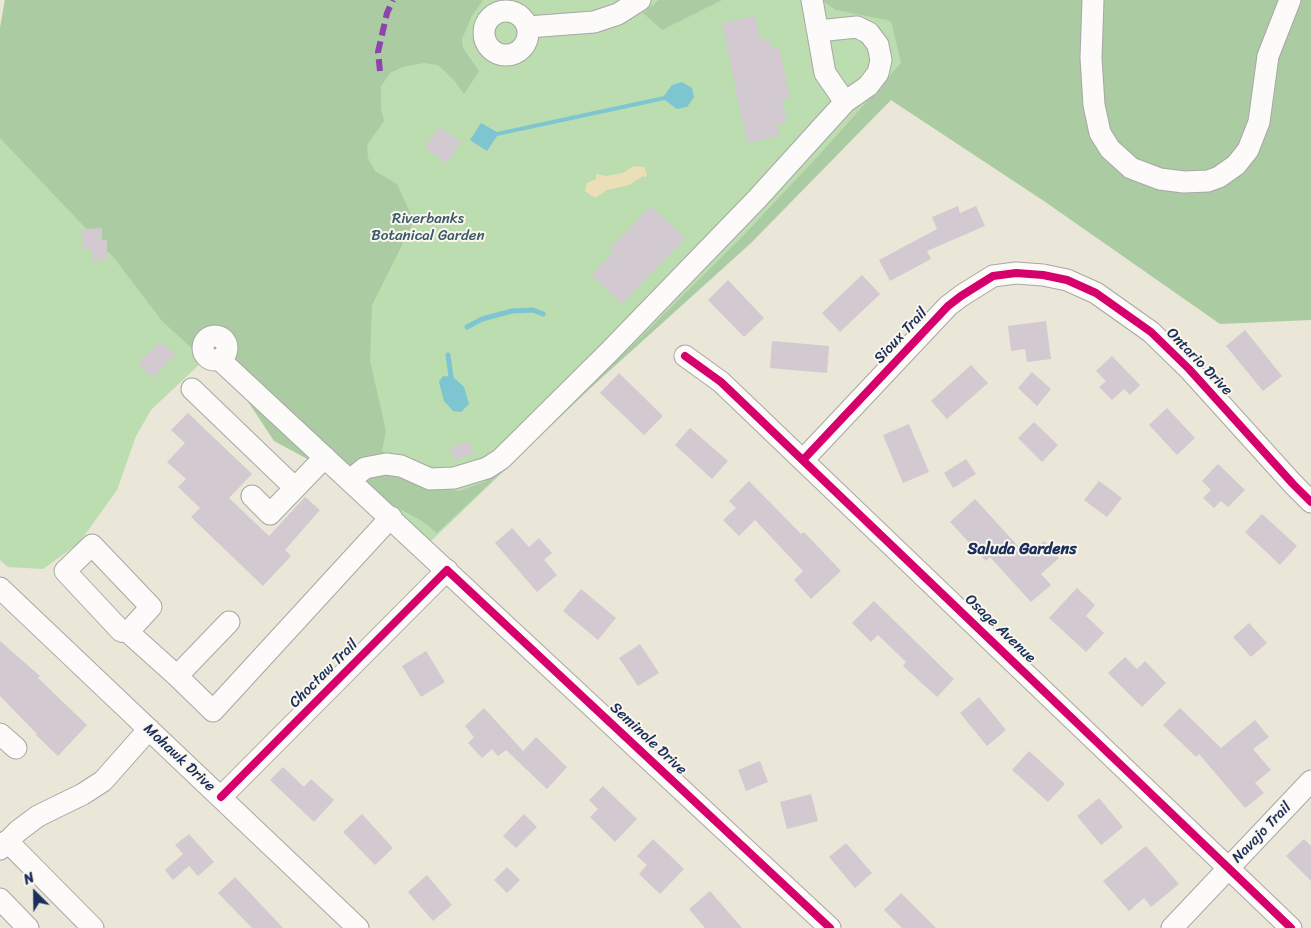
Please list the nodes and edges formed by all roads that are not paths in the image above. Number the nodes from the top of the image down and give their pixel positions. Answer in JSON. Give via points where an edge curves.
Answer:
{"nodes":[{"id":1,"x":640,"y":0,"type":"edge"},
{"id":2,"x":812,"y":0,"type":"edge"},
{"id":3,"x":1093,"y":0,"type":"edge"},
{"id":4,"x":1290,"y":0,"type":"edge"},
{"id":5,"x":528,"y":26,"type":"dead end"},
{"id":6,"x":818,"y":31,"type":"junction"},
{"id":7,"x":844,"y":102,"type":"junction"},
{"id":8,"x":1043,"y":275,"type":"joint"},
{"id":9,"x":685,"y":356,"type":"dead end"},
{"id":10,"x":219,"y":359,"type":"dead end"},
{"id":11,"x":192,"y":389,"type":"dead end"},
{"id":12,"x":326,"y":458,"type":"junction"},
{"id":13,"x":803,"y":460,"type":"junction"},
{"id":14,"x":350,"y":480,"type":"junction"},
{"id":15,"x":295,"y":488,"type":"junction"},
{"id":16,"x":252,"y":496,"type":"dead end"},
{"id":17,"x":1311,"y":502,"type":"edge"},
{"id":18,"x":390,"y":517,"type":"junction"},
{"id":19,"x":447,"y":570,"type":"junction"},
{"id":20,"x":0,"y":588,"type":"edge"},
{"id":21,"x":229,"y":622,"type":"dead end"},
{"id":22,"x":124,"y":631,"type":"junction"},
{"id":23,"x":177,"y":676,"type":"junction"},
{"id":24,"x":149,"y":729,"type":"junction"},
{"id":25,"x":0,"y":734,"type":"edge"},
{"id":26,"x":16,"y":748,"type":"dead end"},
{"id":27,"x":1311,"y":781,"type":"edge"},
{"id":28,"x":221,"y":797,"type":"junction"},
{"id":29,"x":4,"y":845,"type":"edge"},
{"id":30,"x":1230,"y":867,"type":"junction"},
{"id":31,"x":0,"y":899,"type":"edge"},
{"id":32,"x":28,"y":928,"type":"edge"},
{"id":33,"x":93,"y":928,"type":"edge"},
{"id":34,"x":358,"y":928,"type":"edge"},
{"id":35,"x":830,"y":928,"type":"edge"},
{"id":36,"x":1172,"y":928,"type":"edge"},
{"id":37,"x":1292,"y":928,"type":"edge"}],
"edges":[{"from":1,"to":5,"type":"street","via":[[618,14],[594,22]]},
{"from":2,"to":6,"type":"street"},
{"from":3,"to":4,"type":"street","via":[[1090,58],[1100,133],[1110,149],[1131,168],[1160,179],[1184,182],[1219,177],[1236,166],[1248,150],[1259,122],[1268,56]]},
{"from":6,"to":7,"type":"street","via":[[826,73]]},
{"from":6,"to":7,"type":"street","via":[[857,27],[870,33],[878,45],[881,60],[878,73],[868,86]]},
{"from":7,"to":14,"type":"street","via":[[670,290],[500,459],[487,468],[454,478],[430,479],[401,466],[386,464],[365,468]]},
{"from":8,"to":13,"type":"street","name":"Sioux Trail","via":[[993,276],[948,306]]},
{"from":8,"to":17,"type":"street","name":"Ontario Drive","via":[[1067,280],[1096,293],[1151,332]]},
{"from":9,"to":13,"type":"street","name":"Osage Avenue","via":[[721,382]]},
{"from":10,"to":12,"type":"street","name":"Seminole Drive"},
{"from":11,"to":15,"type":"street"},
{"from":12,"to":14,"type":"street","name":"Seminole Drive"},
{"from":12,"to":15,"type":"street"},
{"from":13,"to":30,"type":"street","name":"Osage Avenue"},
{"from":14,"to":18,"type":"street","name":"Seminole Drive"},
{"from":15,"to":16,"type":"street","via":[[270,514]]},
{"from":18,"to":19,"type":"street","name":"Seminole Drive"},
{"from":18,"to":23,"type":"street","via":[[213,711]]},
{"from":19,"to":28,"type":"street","name":"Choctaw Trail"},
{"from":19,"to":35,"type":"street","name":"Seminole Drive"},
{"from":20,"to":24,"type":"street","name":"Mohawk Drive"},
{"from":21,"to":23,"type":"street"},
{"from":22,"to":22,"type":"street","via":[[65,571],[92,545],[151,607]]},
{"from":22,"to":23,"type":"street"},
{"from":24,"to":28,"type":"street","name":"Mohawk Drive"},
{"from":24,"to":29,"type":"street","via":[[103,781],[38,816]]},
{"from":25,"to":26,"type":"street"},
{"from":27,"to":30,"type":"street","name":"Navajo Trail"},
{"from":28,"to":34,"type":"street","name":"Mohawk Drive"},
{"from":29,"to":33,"type":"street"},
{"from":30,"to":36,"type":"street","name":"Navajo Trail"},
{"from":30,"to":37,"type":"street","name":"Osage Avenue"},
{"from":31,"to":32,"type":"street"}]}
